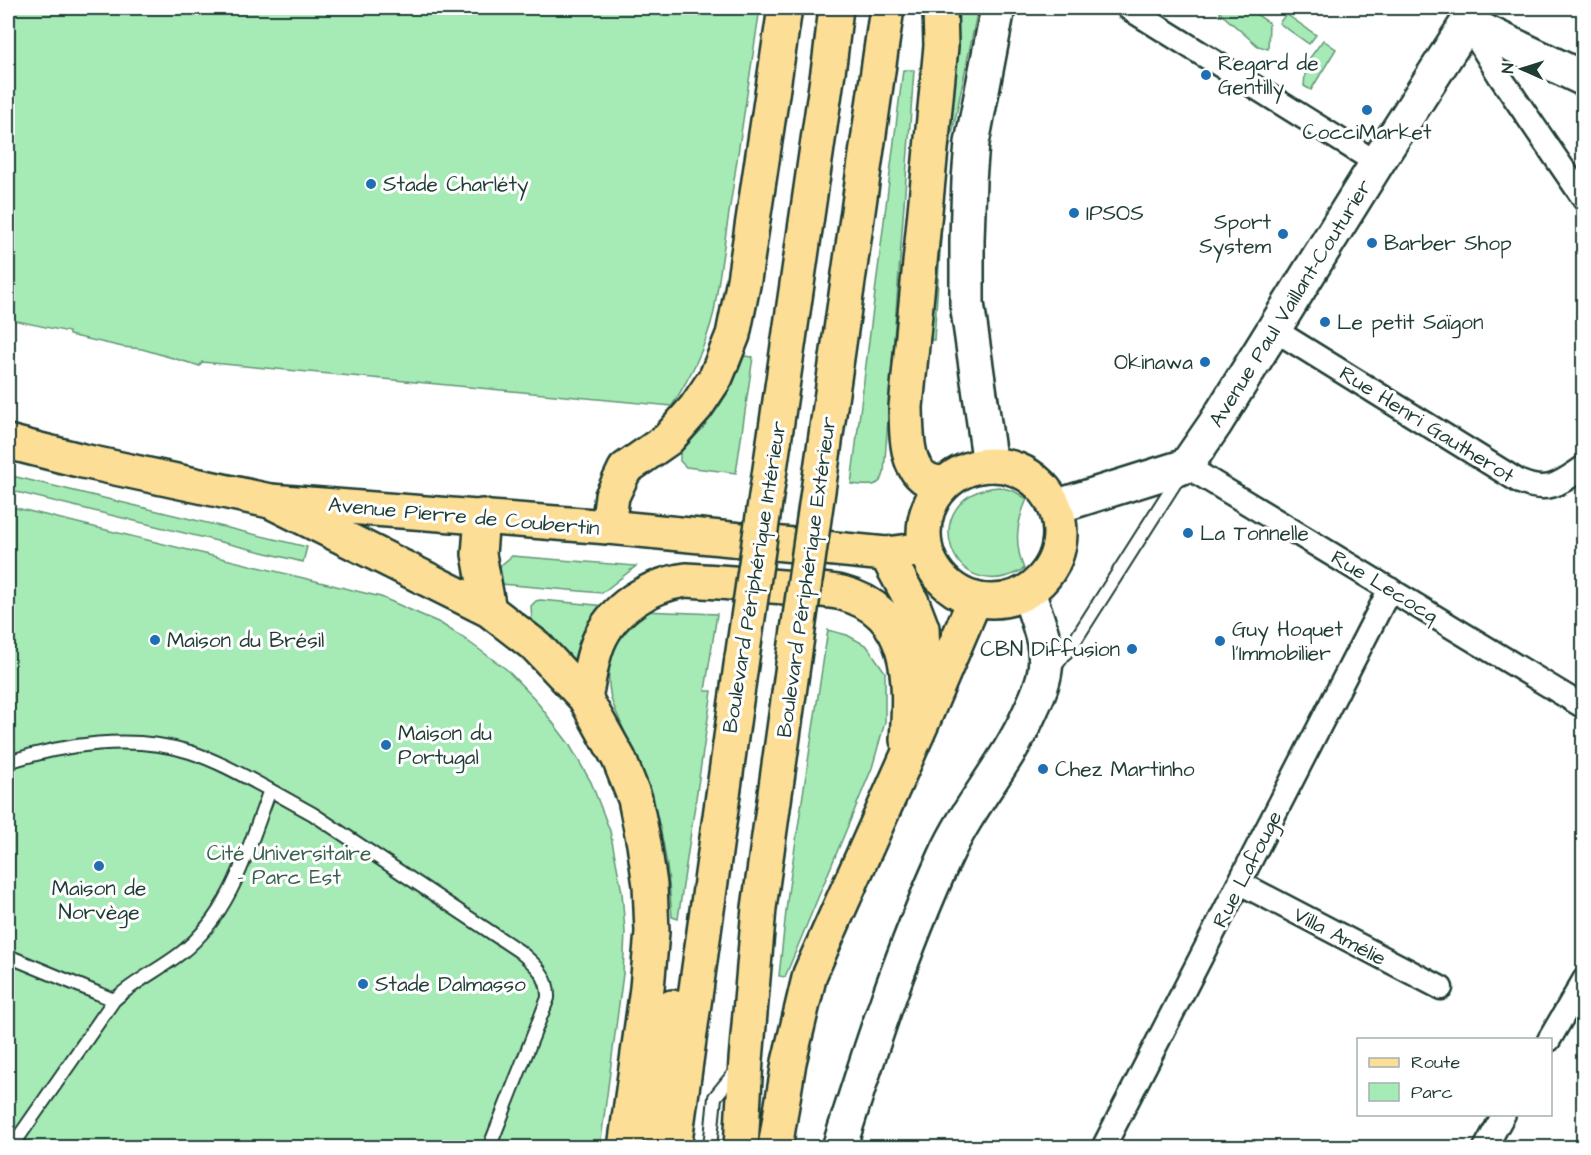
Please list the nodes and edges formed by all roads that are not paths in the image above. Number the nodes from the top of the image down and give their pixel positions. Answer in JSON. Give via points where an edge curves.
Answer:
{"nodes":[{"id":1,"x":785,"y":8,"type":"edge"},
{"id":2,"x":836,"y":8,"type":"edge"},
{"id":3,"x":887,"y":8,"type":"edge"},
{"id":4,"x":940,"y":8,"type":"edge"},
{"id":5,"x":998,"y":8,"type":"edge"},
{"id":6,"x":1128,"y":8,"type":"edge"},
{"id":7,"x":1466,"y":13,"type":"edge"},
{"id":8,"x":1584,"y":79,"type":"edge"},
{"id":9,"x":1377,"y":163,"type":"junction"},
{"id":10,"x":1584,"y":199,"type":"edge"},
{"id":11,"x":1273,"y":329,"type":"junction"},
{"id":12,"x":8,"y":442,"type":"edge"},
{"id":13,"x":990,"y":465,"type":"junction"},
{"id":14,"x":1186,"y":466,"type":"junction"},
{"id":15,"x":1584,"y":467,"type":"edge"},
{"id":16,"x":945,"y":483,"type":"junction"},
{"id":17,"x":270,"y":501,"type":"junction"},
{"id":18,"x":1055,"y":507,"type":"junction"},
{"id":19,"x":482,"y":516,"type":"junction"},
{"id":20,"x":608,"y":527,"type":"junction"},
{"id":21,"x":926,"y":549,"type":"junction"},
{"id":22,"x":886,"y":554,"type":"junction"},
{"id":23,"x":1390,"y":589,"type":"junction"},
{"id":24,"x":1028,"y":591,"type":"junction"},
{"id":25,"x":975,"y":599,"type":"junction"},
{"id":26,"x":489,"y":610,"type":"junction"},
{"id":27,"x":1042,"y":684,"type":"junction"},
{"id":28,"x":585,"y":698,"type":"junction"},
{"id":29,"x":1584,"y":707,"type":"edge"},
{"id":30,"x":923,"y":721,"type":"junction"},
{"id":31,"x":907,"y":756,"type":"junction"},
{"id":32,"x":727,"y":757,"type":"junction"},
{"id":33,"x":8,"y":762,"type":"edge"},
{"id":34,"x":270,"y":790,"type":"junction"},
{"id":35,"x":1239,"y":883,"type":"junction"},
{"id":36,"x":8,"y":956,"type":"edge"},
{"id":37,"x":1584,"y":980,"type":"edge"},
{"id":38,"x":1441,"y":988,"type":"dead end"},
{"id":39,"x":114,"y":1000,"type":"junction"},
{"id":40,"x":1549,"y":1038,"type":"edge"},
{"id":41,"x":746,"y":1060,"type":"junction"},
{"id":42,"x":1503,"y":1116,"type":"edge"},
{"id":43,"x":11,"y":1148,"type":"edge"},
{"id":44,"x":489,"y":1148,"type":"edge"},
{"id":45,"x":626,"y":1148,"type":"edge"},
{"id":46,"x":645,"y":1148,"type":"edge"},
{"id":47,"x":674,"y":1148,"type":"edge"},
{"id":48,"x":710,"y":1148,"type":"edge"},
{"id":49,"x":741,"y":1148,"type":"edge"},
{"id":50,"x":775,"y":1148,"type":"edge"},
{"id":51,"x":839,"y":1148,"type":"edge"},
{"id":52,"x":1103,"y":1148,"type":"edge"},
{"id":53,"x":1485,"y":1148,"type":"edge"}],
"edges":[{"from":1,"to":20,"type":"main road","via":[[733,335],[716,377],[696,407],[668,439],[625,469],[612,496]]},
{"from":2,"to":32,"type":"main road","name":"Boulevard Périphérique Intérieur","bridge":true},
{"from":3,"to":41,"type":"main road","name":"Boulevard Périphérique Extérieur","bridge":true,"via":[[759,908]]},
{"from":4,"to":16,"type":"main road","via":[[941,46],[906,407],[909,449],[917,472],[929,482]]},
{"from":5,"to":13,"type":"main road","via":[[972,144],[967,240],[967,303]]},
{"from":6,"to":9,"type":"street"},
{"from":7,"to":8,"type":"main road"},
{"from":7,"to":9,"type":"main road","name":"Avenue Paul Vaillant-Couturier"},
{"from":7,"to":10,"type":"street","via":[[1499,75]]},
{"from":9,"to":11,"type":"main road","name":"Avenue Paul Vaillant-Couturier"},
{"from":11,"to":14,"type":"main road","name":"Avenue Paul Vaillant-Couturier"},
{"from":11,"to":15,"type":"street","name":"Rue Henri Gautherot","via":[[1520,482],[1544,488]]},
{"from":12,"to":17,"type":"main road","name":"Avenue Pierre de Coubertin"},
{"from":13,"to":16,"type":"main road","via":[[958,473]]},
{"from":13,"to":18,"type":"main road","via":[[1010,467],[1029,476],[1044,489]]},
{"from":14,"to":18,"type":"main road"},
{"from":14,"to":23,"type":"street","name":"Rue Lecocq"},
{"from":14,"to":27,"type":"lane","via":[[1074,642]]},
{"from":16,"to":21,"type":"main road","via":[[928,508]]},
{"from":17,"to":19,"type":"main road","name":"Avenue Pierre de Coubertin"},
{"from":17,"to":26,"type":"main road"},
{"from":18,"to":24,"type":"main road","via":[[1059,544],[1053,562]]},
{"from":19,"to":20,"type":"main road","name":"Avenue Pierre de Coubertin"},
{"from":19,"to":26,"type":"main road","via":[[479,554]]},
{"from":20,"to":22,"type":"main road","name":"Avenue Pierre de Coubertin"},
{"from":21,"to":22,"type":"main road","name":"Avenue Pierre de Coubertin"},
{"from":21,"to":25,"type":"main road","via":[[940,577],[951,588]]},
{"from":22,"to":30,"type":"main road","via":[[922,628]]},
{"from":23,"to":29,"type":"street","name":"Rue Lecocq"},
{"from":23,"to":35,"type":"street","name":"Rue Lafouge"},
{"from":24,"to":25,"type":"main road","via":[[997,601]]},
{"from":24,"to":27,"type":"main road","via":[[1045,651]]},
{"from":25,"to":30,"type":"main road"},
{"from":26,"to":28,"type":"main road","via":[[537,647]]},
{"from":27,"to":51,"type":"main road","via":[[1010,752],[946,855],[882,1018]]},
{"from":28,"to":31,"type":"main road","via":[[598,644],[608,624],[647,590],[686,580],[840,592],[883,614],[897,633],[908,687]]},
{"from":28,"to":45,"type":"main road","via":[[619,759],[635,799],[650,885],[652,932],[647,988]]},
{"from":30,"to":31,"type":"main road"},
{"from":31,"to":50,"type":"main road","via":[[810,974],[789,1062]]},
{"from":32,"to":46,"type":"main road","via":[[693,897]]},
{"from":32,"to":47,"type":"main road","name":"Boulevard Périphérique Intérieur"},
{"from":33,"to":34,"type":"lane","via":[[102,744],[157,745],[214,761]]},
{"from":34,"to":39,"type":"lane","via":[[221,909],[182,953]]},
{"from":34,"to":44,"type":"lane","via":[[313,814],[519,951],[547,982],[548,998]]},
{"from":35,"to":38,"type":"street","name":"Villa Amélie"},
{"from":35,"to":52,"type":"street","name":"Rue Lafouge"},
{"from":36,"to":39,"type":"lane"},
{"from":37,"to":40,"type":"street"},
{"from":39,"to":43,"type":"lane"},
{"from":41,"to":48,"type":"lane","via":[[716,1097]]},
{"from":41,"to":49,"type":"main road","name":"Boulevard Périphérique Extérieur"},
{"from":42,"to":53,"type":"street"}]}
